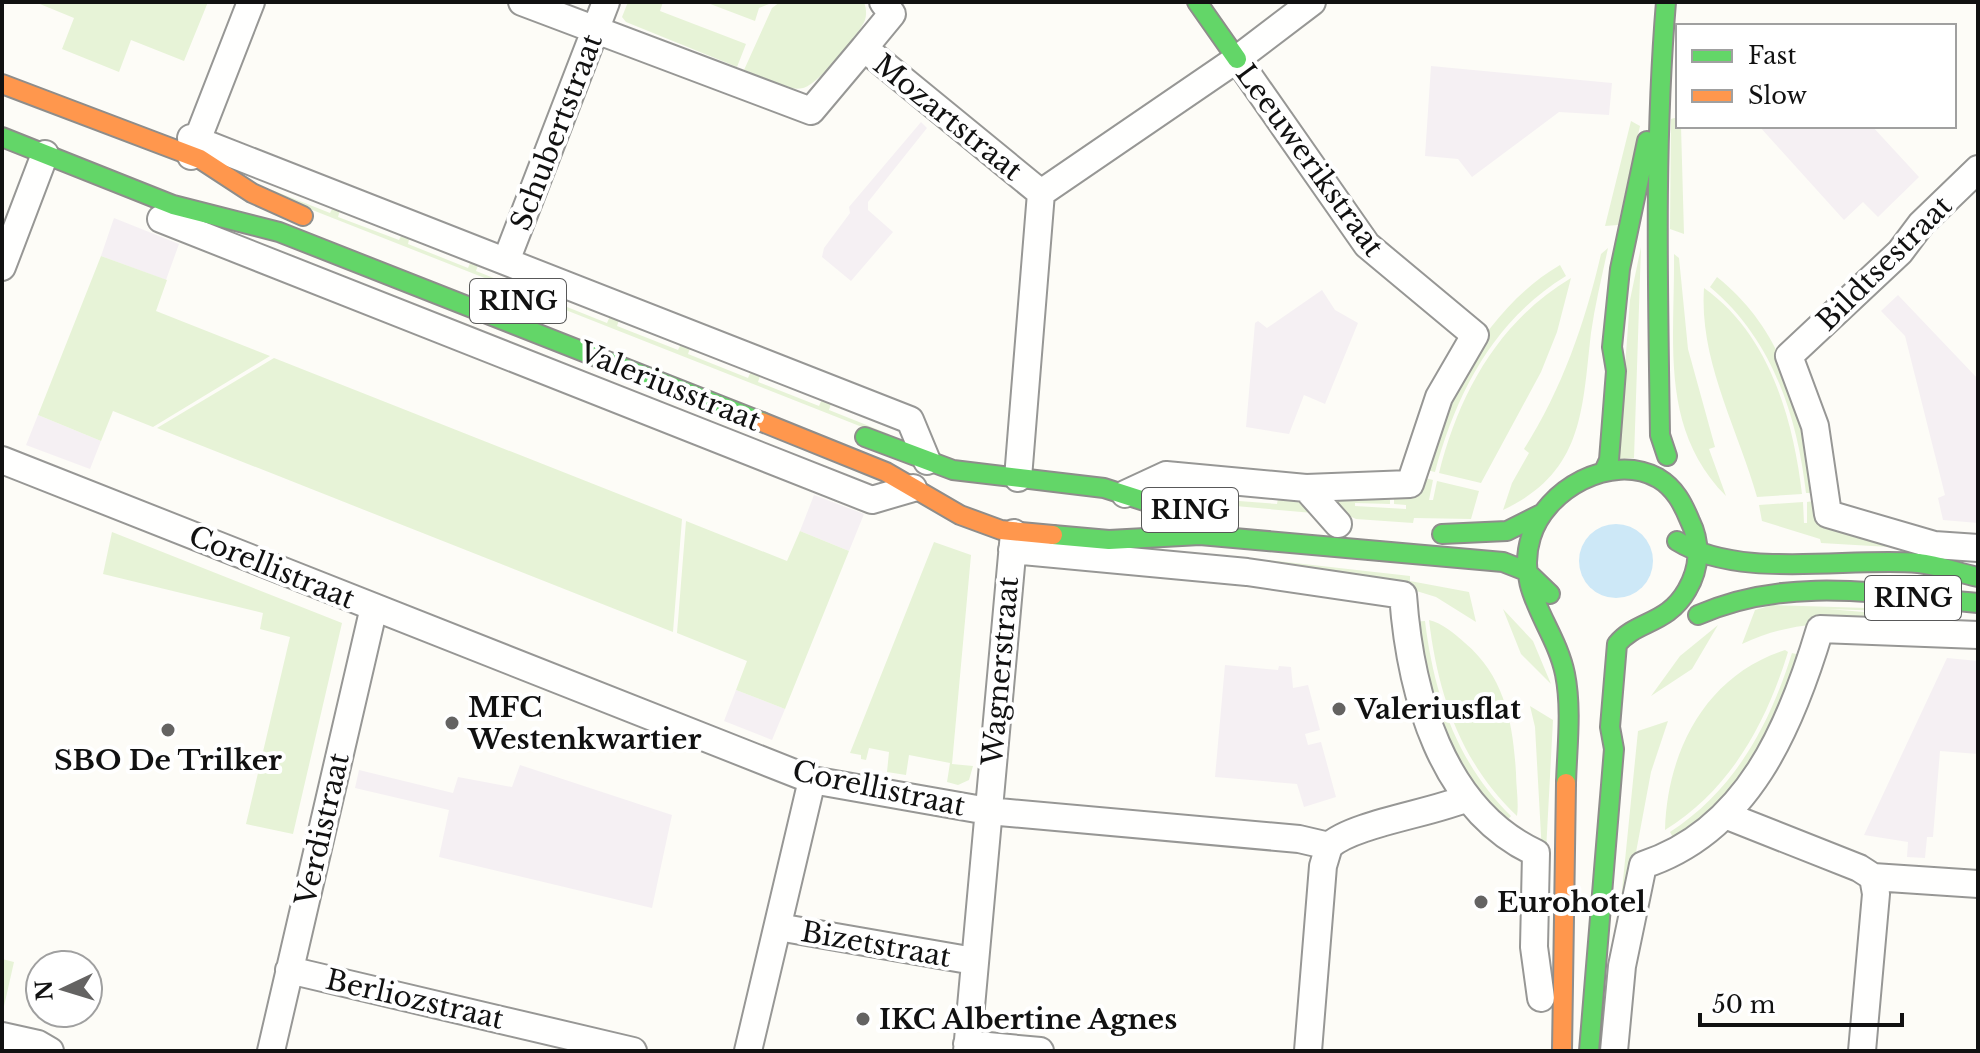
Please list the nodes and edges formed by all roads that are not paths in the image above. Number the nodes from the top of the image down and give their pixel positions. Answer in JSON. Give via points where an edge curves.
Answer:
{"nodes":[{"id":1,"x":251,"y":2,"type":"edge"},
{"id":2,"x":522,"y":2,"type":"edge"},
{"id":3,"x":606,"y":2,"type":"edge"},
{"id":4,"x":883,"y":2,"type":"edge"},
{"id":5,"x":1197,"y":2,"type":"edge"},
{"id":6,"x":1312,"y":2,"type":"edge"},
{"id":7,"x":1666,"y":2,"type":"edge"},
{"id":8,"x":596,"y":27,"type":"junction"},
{"id":9,"x":864,"y":48,"type":"junction"},
{"id":10,"x":1237,"y":59,"type":"junction"},
{"id":11,"x":2,"y":63,"type":"edge"},
{"id":12,"x":2,"y":84,"type":"edge"},
{"id":13,"x":1658,"y":98,"type":"junction"},
{"id":14,"x":2,"y":137,"type":"edge"},
{"id":15,"x":194,"y":148,"type":"junction"},
{"id":16,"x":2,"y":156,"type":"edge"},
{"id":17,"x":42,"y":162,"type":"junction"},
{"id":18,"x":1978,"y":169,"type":"edge"},
{"id":19,"x":1041,"y":193,"type":"junction"},
{"id":20,"x":150,"y":202,"type":"junction"},
{"id":21,"x":324,"y":224,"type":"dead end"},
{"id":22,"x":506,"y":261,"type":"junction"},
{"id":23,"x":2,"y":267,"type":"edge"},
{"id":24,"x":1612,"y":347,"type":"junction"},
{"id":25,"x":1659,"y":411,"type":"junction"},
{"id":26,"x":843,"y":429,"type":"dead end"},
{"id":27,"x":2,"y":460,"type":"edge"},
{"id":28,"x":927,"y":461,"type":"junction"},
{"id":29,"x":1604,"y":471,"type":"junction"},
{"id":30,"x":1014,"y":477,"type":"junction"},
{"id":31,"x":1578,"y":479,"type":"junction"},
{"id":32,"x":1691,"y":482,"type":"dead end"},
{"id":33,"x":1067,"y":483,"type":"junction"},
{"id":34,"x":1662,"y":483,"type":"junction"},
{"id":35,"x":913,"y":488,"type":"joint"},
{"id":36,"x":1306,"y":488,"type":"junction"},
{"id":37,"x":1608,"y":491,"type":"dead end"},
{"id":38,"x":1125,"y":494,"type":"junction"},
{"id":39,"x":1587,"y":497,"type":"junction"},
{"id":40,"x":1688,"y":512,"type":"junction"},
{"id":41,"x":1541,"y":514,"type":"junction"},
{"id":42,"x":1253,"y":516,"type":"dead end"},
{"id":43,"x":1309,"y":521,"type":"dead end"},
{"id":44,"x":982,"y":524,"type":"junction"},
{"id":45,"x":1350,"y":525,"type":"joint"},
{"id":46,"x":1670,"y":526,"type":"dead end"},
{"id":47,"x":1555,"y":531,"type":"dead end"},
{"id":48,"x":1418,"y":532,"type":"dead end"},
{"id":49,"x":1045,"y":534,"type":"junction"},
{"id":50,"x":1013,"y":540,"type":"junction"},
{"id":51,"x":1745,"y":542,"type":"dead end"},
{"id":52,"x":1978,"y":548,"type":"edge"},
{"id":53,"x":1391,"y":551,"type":"junction"},
{"id":54,"x":1698,"y":554,"type":"junction"},
{"id":55,"x":1547,"y":556,"type":"dead end"},
{"id":56,"x":1828,"y":560,"type":"junction"},
{"id":57,"x":1718,"y":563,"type":"junction"},
{"id":58,"x":1526,"y":571,"type":"junction"},
{"id":59,"x":1978,"y":577,"type":"edge"},
{"id":60,"x":1711,"y":591,"type":"dead end"},
{"id":61,"x":1550,"y":594,"type":"junction"},
{"id":62,"x":1936,"y":600,"type":"junction"},
{"id":63,"x":1978,"y":603,"type":"edge"},
{"id":64,"x":1533,"y":604,"type":"junction"},
{"id":65,"x":374,"y":607,"type":"junction"},
{"id":66,"x":1565,"y":622,"type":"dead end"},
{"id":67,"x":1972,"y":634,"type":"edge"},
{"id":68,"x":1576,"y":644,"type":"dead end"},
{"id":69,"x":1610,"y":648,"type":"junction"},
{"id":70,"x":1641,"y":649,"type":"dead end"},
{"id":71,"x":1634,"y":669,"type":"dead end"},
{"id":72,"x":1614,"y":749,"type":"junction"},
{"id":73,"x":812,"y":780,"type":"junction"},
{"id":74,"x":1467,"y":798,"type":"junction"},
{"id":75,"x":988,"y":811,"type":"junction"},
{"id":76,"x":1725,"y":815,"type":"junction"},
{"id":77,"x":1329,"y":846,"type":"junction"},
{"id":78,"x":1873,"y":877,"type":"junction"},
{"id":79,"x":1978,"y":884,"type":"edge"},
{"id":80,"x":1566,"y":889,"type":"junction"},
{"id":81,"x":778,"y":927,"type":"junction"},
{"id":82,"x":974,"y":961,"type":"junction"},
{"id":83,"x":289,"y":970,"type":"junction"},
{"id":84,"x":1541,"y":998,"type":"dead end"},
{"id":85,"x":2,"y":1036,"type":"edge"},
{"id":86,"x":967,"y":1048,"type":"edge"},
{"id":87,"x":50,"y":1051,"type":"edge"},
{"id":88,"x":271,"y":1051,"type":"edge"},
{"id":89,"x":633,"y":1051,"type":"edge"},
{"id":90,"x":748,"y":1051,"type":"edge"},
{"id":91,"x":1040,"y":1051,"type":"edge"},
{"id":92,"x":1308,"y":1051,"type":"edge"},
{"id":93,"x":1562,"y":1051,"type":"edge"},
{"id":94,"x":1589,"y":1051,"type":"edge"},
{"id":95,"x":1614,"y":1051,"type":"edge"},
{"id":96,"x":1862,"y":1051,"type":"edge"}],
"edges":[{"from":1,"to":15,"type":"street"},
{"from":2,"to":8,"type":"street"},
{"from":3,"to":8,"type":"street","name":"Schubertstraat"},
{"from":4,"to":9,"type":"street","name":"Mozartstraat","via":[[892,14]]},
{"from":5,"to":10,"type":"main road","name":"Leeuwerikstraat"},
{"from":6,"to":10,"type":"street"},
{"from":7,"to":13,"type":"main road"},
{"from":8,"to":9,"type":"street","via":[[811,111]]},
{"from":8,"to":22,"type":"street","name":"Schubertstraat"},
{"from":9,"to":19,"type":"street","name":"Mozartstraat"},
{"from":10,"to":19,"type":"street"},
{"from":10,"to":36,"type":"street","name":"Leeuwerikstraat","via":[[1367,245],[1475,335],[1439,397],[1410,484]]},
{"from":11,"to":15,"type":"street","name":"Valeriusstraat"},
{"from":12,"to":15,"type":"main road","name":"Valeriusstraat"},
{"from":13,"to":24,"type":"main road","via":[[1624,240]]},
{"from":13,"to":25,"type":"main road"},
{"from":14,"to":17,"type":"main road","name":"Valeriusstraat"},
{"from":15,"to":20,"type":"main road","via":[[200,170],[197,184],[175,197]]},
{"from":15,"to":21,"type":"main road","name":"Valeriusstraat","via":[[260,198]]},
{"from":15,"to":22,"type":"street","name":"Valeriusstraat"},
{"from":16,"to":17,"type":"street","name":"Valeriusstraat"},
{"from":17,"to":20,"type":"main road","name":"Valeriusstraat"},
{"from":17,"to":23,"type":"street"},
{"from":18,"to":52,"type":"street","name":"Bildtsestraat","via":[[1900,252],[1789,356],[1815,426],[1828,514],[1934,545]]},
{"from":19,"to":30,"type":"street"},
{"from":20,"to":35,"type":"street","name":"Valeriusstraat","via":[[872,500]]},
{"from":22,"to":28,"type":"street","name":"Valeriusstraat","via":[[910,420]]},
{"from":24,"to":29,"type":"main road","via":[[1616,371]]},
{"from":24,"to":31,"type":"main road","via":[[1602,372],[1593,452]]},
{"from":25,"to":32,"type":"main road","via":[[1667,456]]},
{"from":25,"to":34,"type":"main road","via":[[1645,444]]},
{"from":26,"to":28,"type":"main road","number":"RING"},
{"from":27,"to":65,"type":"street","name":"Corellistraat"},
{"from":28,"to":30,"type":"main road","number":"RING","via":[[953,470]]},
{"from":29,"to":31,"type":"main road"},
{"from":29,"to":34,"type":"main road","via":[[1634,472]]},
{"from":29,"to":39,"type":"main road"},
{"from":30,"to":33,"type":"main road","number":"RING"},
{"from":30,"to":44,"type":"main road","via":[[985,488],[978,498],[975,516]]},
{"from":31,"to":41,"type":"main road","via":[[1552,498]]},
{"from":33,"to":38,"type":"main road","number":"RING"},
{"from":33,"to":49,"type":"main road","via":[[1077,493],[1077,512],[1061,529]]},
{"from":34,"to":40,"type":"main road"},
{"from":35,"to":44,"type":"main road","name":"Valeriusstraat","number":"RING"},
{"from":36,"to":38,"type":"street","via":[[1166,475]]},
{"from":36,"to":45,"type":"street"},
{"from":37,"to":39,"type":"main road"},
{"from":38,"to":42,"type":"main road","number":"RING","via":[[1160,506]]},
{"from":39,"to":47,"type":"main road"},
{"from":40,"to":54,"type":"main road"},
{"from":40,"to":57,"type":"main road","via":[[1716,534]]},
{"from":41,"to":48,"type":"main road","via":[[1521,527],[1487,535]]},
{"from":41,"to":58,"type":"main road","via":[[1527,551]]},
{"from":43,"to":45,"type":"main road"},
{"from":44,"to":50,"type":"main road","name":"Valeriusstraat","number":"RING"},
{"from":46,"to":54,"type":"main road","via":[[1680,545]]},
{"from":49,"to":50,"type":"main road","name":"Valeriusstraat","number":"RING"},
{"from":49,"to":53,"type":"main road","name":"Valeriusstraat","number":"RING","via":[[1109,540],[1200,535]]},
{"from":50,"to":74,"type":"street","name":"Valeriusstraat","via":[[1403,595],[1423,707]]},
{"from":50,"to":75,"type":"street","name":"Wagnerstraat"},
{"from":51,"to":56,"type":"main road","via":[[1806,550]]},
{"from":53,"to":58,"type":"main road","name":"Valeriusstraat","via":[[1503,562]]},
{"from":53,"to":64,"type":"main road","name":"Valeriusstraat","via":[[1420,568],[1501,578]]},
{"from":54,"to":57,"type":"main road"},
{"from":54,"to":69,"type":"main road","via":[[1693,579],[1680,601],[1650,626],[1625,635]]},
{"from":55,"to":61,"type":"main road"},
{"from":56,"to":57,"type":"main road"},
{"from":56,"to":59,"type":"main road","number":"RING","via":[[1920,563]]},
{"from":58,"to":61,"type":"main road"},
{"from":58,"to":64,"type":"main road"},
{"from":60,"to":62,"type":"main road","number":"RING","via":[[1694,620],[1732,599],[1781,589]]},
{"from":61,"to":66,"type":"main road"},
{"from":62,"to":63,"type":"main road","number":"RING"},
{"from":62,"to":67,"type":"street"},
{"from":64,"to":80,"type":"main road","via":[[1561,657],[1568,692]]},
{"from":65,"to":73,"type":"street","name":"Corellistraat"},
{"from":65,"to":83,"type":"street","name":"Verdistraat"},
{"from":67,"to":76,"type":"street","via":[[1820,629],[1778,742]]},
{"from":68,"to":80,"type":"main road","via":[[1583,684],[1581,825]]},
{"from":69,"to":70,"type":"main road"},
{"from":69,"to":72,"type":"main road"},
{"from":71,"to":72,"type":"main road","via":[[1624,727]]},
{"from":72,"to":94,"type":"main road"},
{"from":73,"to":75,"type":"street","name":"Corellistraat"},
{"from":73,"to":81,"type":"street"},
{"from":74,"to":77,"type":"street","via":[[1345,835]]},
{"from":74,"to":84,"type":"street","via":[[1499,832],[1536,853],[1534,947]]},
{"from":75,"to":77,"type":"street","name":"Corellistraat"},
{"from":75,"to":82,"type":"street","name":"Wagnerstraat"},
{"from":76,"to":78,"type":"street"},
{"from":76,"to":95,"type":"street","via":[[1677,851],[1643,865],[1622,966]]},
{"from":77,"to":92,"type":"street"},
{"from":78,"to":79,"type":"street"},
{"from":78,"to":96,"type":"street","via":[[1876,894]]},
{"from":80,"to":93,"type":"main road"},
{"from":81,"to":82,"type":"street","name":"Bizetstraat"},
{"from":81,"to":90,"type":"street"},
{"from":82,"to":86,"type":"street","name":"Wagnerstraat"},
{"from":83,"to":88,"type":"street","name":"Verdistraat"},
{"from":83,"to":89,"type":"street","name":"Berliozstraat"},
{"from":85,"to":87,"type":"street"},
{"from":86,"to":91,"type":"street"}]}
